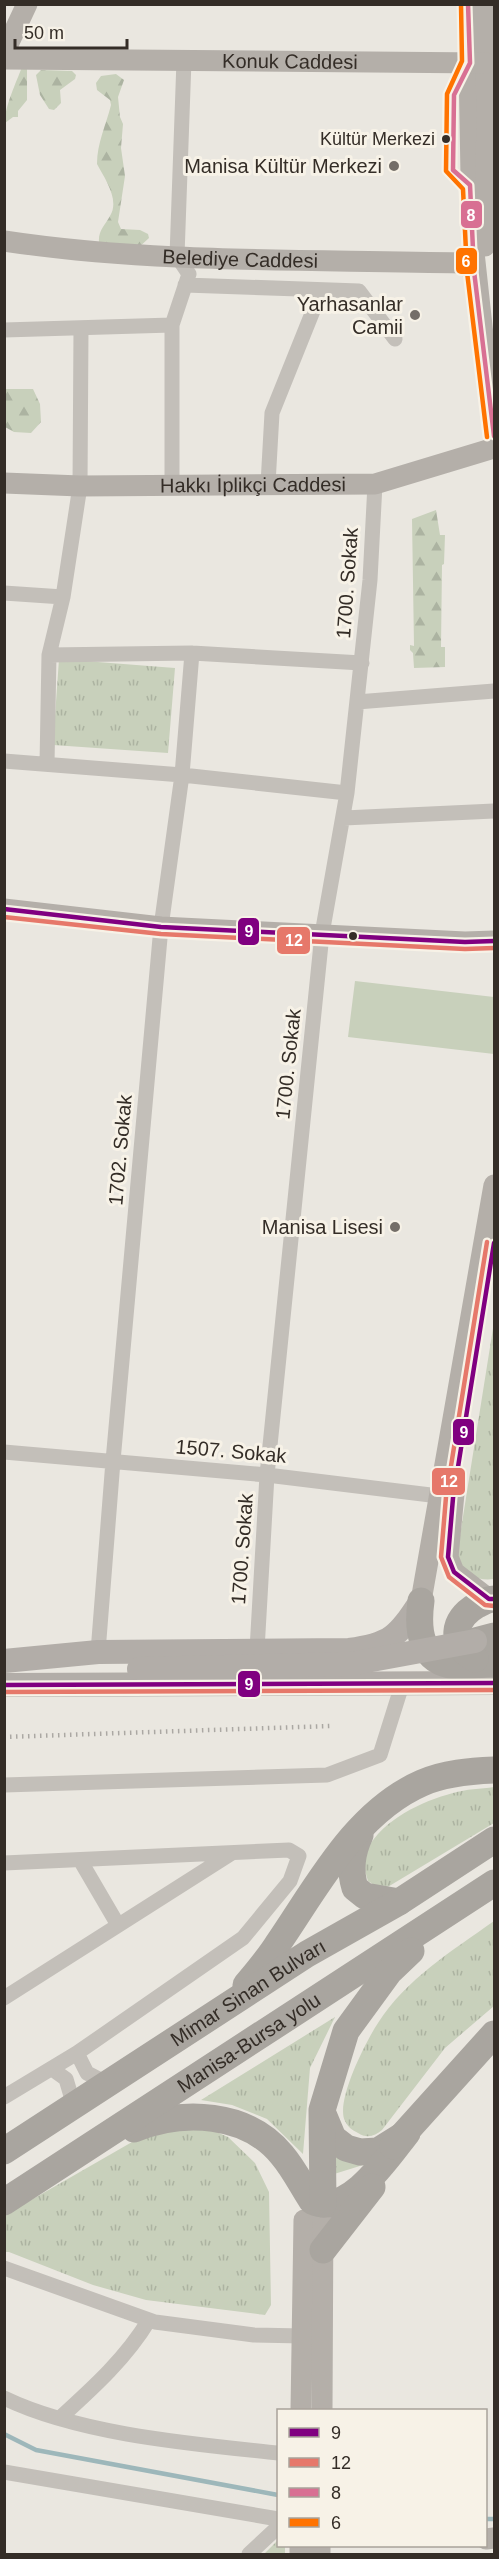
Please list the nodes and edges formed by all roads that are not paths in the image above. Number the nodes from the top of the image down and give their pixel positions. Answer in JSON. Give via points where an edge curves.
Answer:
{"nodes":[{"id":1,"x":27,"y":4,"type":"edge"},
{"id":2,"x":468,"y":4,"type":"edge"},
{"id":3,"x":483,"y":4,"type":"edge"},
{"id":4,"x":4,"y":53,"type":"edge"},
{"id":5,"x":4,"y":59,"type":"edge"},
{"id":6,"x":184,"y":60,"type":"junction"},
{"id":7,"x":483,"y":63,"type":"edge"},
{"id":8,"x":490,"y":214,"type":"edge"},
{"id":9,"x":472,"y":234,"type":"junction"},
{"id":10,"x":4,"y":241,"type":"edge"},
{"id":11,"x":177,"y":256,"type":"junction"},
{"id":12,"x":429,"y":262,"type":"junction"},
{"id":13,"x":474,"y":271,"type":"junction"},
{"id":14,"x":185,"y":285,"type":"junction"},
{"id":15,"x":321,"y":291,"type":"junction"},
{"id":16,"x":172,"y":325,"type":"junction"},
{"id":17,"x":492,"y":325,"type":"edge"},
{"id":18,"x":81,"y":329,"type":"junction"},
{"id":19,"x":4,"y":330,"type":"edge"},
{"id":20,"x":395,"y":339,"type":"dead end"},
{"id":21,"x":495,"y":366,"type":"edge"},
{"id":22,"x":495,"y":436,"type":"edge"},
{"id":23,"x":495,"y":448,"type":"edge"},
{"id":24,"x":4,"y":483,"type":"edge"},
{"id":25,"x":268,"y":484,"type":"junction"},
{"id":26,"x":375,"y":484,"type":"junction"},
{"id":27,"x":80,"y":486,"type":"junction"},
{"id":28,"x":172,"y":486,"type":"junction"},
{"id":29,"x":4,"y":593,"type":"edge"},
{"id":30,"x":63,"y":597,"type":"junction"},
{"id":31,"x":192,"y":653,"type":"junction"},
{"id":32,"x":49,"y":655,"type":"junction"},
{"id":33,"x":362,"y":663,"type":"junction"},
{"id":34,"x":495,"y":691,"type":"edge"},
{"id":35,"x":357,"y":702,"type":"junction"},
{"id":36,"x":4,"y":761,"type":"edge"},
{"id":37,"x":47,"y":764,"type":"junction"},
{"id":38,"x":182,"y":775,"type":"junction"},
{"id":39,"x":347,"y":793,"type":"junction"},
{"id":40,"x":495,"y":811,"type":"edge"},
{"id":41,"x":344,"y":818,"type":"junction"},
{"id":42,"x":5,"y":914,"type":"edge"},
{"id":43,"x":161,"y":927,"type":"junction"},
{"id":44,"x":322,"y":934,"type":"junction"},
{"id":45,"x":495,"y":941,"type":"edge"},
{"id":46,"x":495,"y":1185,"type":"edge"},
{"id":47,"x":495,"y":1243,"type":"edge"},
{"id":48,"x":492,"y":1273,"type":"edge"},
{"id":49,"x":4,"y":1452,"type":"edge"},
{"id":50,"x":113,"y":1461,"type":"junction"},
{"id":51,"x":267,"y":1475,"type":"junction"},
{"id":52,"x":446,"y":1497,"type":"junction"},
{"id":53,"x":492,"y":1599,"type":"edge"},
{"id":54,"x":421,"y":1601,"type":"junction"},
{"id":55,"x":488,"y":1639,"type":"edge"},
{"id":56,"x":257,"y":1650,"type":"junction"},
{"id":57,"x":98,"y":1652,"type":"junction"},
{"id":58,"x":4,"y":1661,"type":"edge"},
{"id":59,"x":495,"y":1662,"type":"edge"},
{"id":60,"x":4,"y":1668,"type":"edge"},
{"id":61,"x":495,"y":1683,"type":"edge"},
{"id":62,"x":4,"y":1685,"type":"edge"},
{"id":63,"x":402,"y":1685,"type":"junction"},
{"id":64,"x":495,"y":1770,"type":"edge"},
{"id":65,"x":4,"y":1785,"type":"edge"},
{"id":66,"x":366,"y":1823,"type":"junction"},
{"id":67,"x":495,"y":1840,"type":"edge"},
{"id":68,"x":233,"y":1852,"type":"junction"},
{"id":69,"x":80,"y":1860,"type":"junction"},
{"id":70,"x":4,"y":1863,"type":"edge"},
{"id":71,"x":495,"y":1883,"type":"edge"},
{"id":72,"x":399,"y":1902,"type":"junction"},
{"id":73,"x":458,"y":1907,"type":"junction"},
{"id":74,"x":118,"y":1926,"type":"junction"},
{"id":75,"x":4,"y":1998,"type":"edge"},
{"id":76,"x":232,"y":2002,"type":"junction"},
{"id":77,"x":495,"y":2034,"type":"edge"},
{"id":78,"x":77,"y":2053,"type":"junction"},
{"id":79,"x":52,"y":2069,"type":"junction"},
{"id":80,"x":106,"y":2083,"type":"junction"},
{"id":81,"x":4,"y":2097,"type":"edge"},
{"id":82,"x":74,"y":2106,"type":"junction"},
{"id":83,"x":322,"y":2110,"type":"junction"},
{"id":84,"x":406,"y":2133,"type":"junction"},
{"id":85,"x":97,"y":2144,"type":"junction"},
{"id":86,"x":4,"y":2151,"type":"edge"},
{"id":87,"x":312,"y":2198,"type":"junction"},
{"id":88,"x":4,"y":2202,"type":"edge"},
{"id":89,"x":323,"y":2250,"type":"junction"},
{"id":90,"x":4,"y":2268,"type":"edge"},
{"id":91,"x":149,"y":2320,"type":"junction"},
{"id":92,"x":303,"y":2337,"type":"junction"},
{"id":93,"x":4,"y":2398,"type":"edge"},
{"id":94,"x":302,"y":2409,"type":"edge"},
{"id":95,"x":322,"y":2409,"type":"edge"},
{"id":96,"x":61,"y":2418,"type":"junction"},
{"id":97,"x":277,"y":2453,"type":"edge"},
{"id":98,"x":4,"y":2472,"type":"edge"},
{"id":99,"x":277,"y":2519,"type":"edge"},
{"id":100,"x":277,"y":2529,"type":"edge"},
{"id":101,"x":249,"y":2554,"type":"edge"}],
"edges":[{"from":1,"to":4,"type":"main road"},
{"from":2,"to":7,"type":"main road"},
{"from":3,"to":7,"type":"main road"},
{"from":5,"to":6,"type":"main road","name":"Konuk Caddesi"},
{"from":6,"to":7,"type":"main road","name":"Konuk Caddesi"},
{"from":6,"to":11,"type":"street"},
{"from":7,"to":8,"type":"main road"},
{"from":7,"to":9,"type":"main road"},
{"from":8,"to":9,"type":"main road"},
{"from":8,"to":17,"type":"main road"},
{"from":9,"to":12,"type":"main road","via":[[452,253]]},
{"from":9,"to":13,"type":"main road"},
{"from":10,"to":11,"type":"main road","name":"Belediye Caddesi","via":[[59,249]]},
{"from":11,"to":12,"type":"main road","name":"Belediye Caddesi"},
{"from":11,"to":14,"type":"street","via":[[189,274]]},
{"from":12,"to":13,"type":"main road","name":"Belediye Caddesi","via":[[462,264]]},
{"from":13,"to":22,"type":"main road"},
{"from":14,"to":15,"type":"street"},
{"from":14,"to":16,"type":"street"},
{"from":15,"to":20,"type":"street","via":[[359,291]]},
{"from":15,"to":25,"type":"street","via":[[272,413]]},
{"from":16,"to":18,"type":"street"},
{"from":16,"to":28,"type":"street"},
{"from":17,"to":21,"type":"main road"},
{"from":18,"to":19,"type":"street"},
{"from":18,"to":27,"type":"street"},
{"from":23,"to":26,"type":"main road","name":"Hakkı İplikçi Caddesi"},
{"from":24,"to":27,"type":"main road","name":"Hakkı İplikçi Caddesi"},
{"from":25,"to":26,"type":"main road","name":"Hakkı İplikçi Caddesi"},
{"from":25,"to":28,"type":"main road","name":"Hakkı İplikçi Caddesi"},
{"from":26,"to":33,"type":"street","name":"1700. Sokak"},
{"from":27,"to":28,"type":"main road","name":"Hakkı İplikçi Caddesi"},
{"from":27,"to":30,"type":"street"},
{"from":29,"to":30,"type":"street"},
{"from":30,"to":32,"type":"street"},
{"from":31,"to":32,"type":"street"},
{"from":31,"to":33,"type":"street"},
{"from":31,"to":38,"type":"street","name":"1702. Sokak"},
{"from":32,"to":37,"type":"street"},
{"from":33,"to":35,"type":"street","name":"1700. Sokak"},
{"from":34,"to":35,"type":"street"},
{"from":35,"to":39,"type":"street","name":"1700. Sokak"},
{"from":36,"to":37,"type":"street"},
{"from":37,"to":38,"type":"street"},
{"from":38,"to":39,"type":"street"},
{"from":38,"to":43,"type":"street","name":"1702. Sokak"},
{"from":39,"to":41,"type":"street","name":"1700. Sokak"},
{"from":40,"to":41,"type":"street"},
{"from":41,"to":44,"type":"street","name":"1700. Sokak"},
{"from":42,"to":43,"type":"main road"},
{"from":43,"to":44,"type":"main road"},
{"from":43,"to":50,"type":"street","name":"1702. Sokak"},
{"from":44,"to":45,"type":"main road"},
{"from":44,"to":51,"type":"street","name":"1700. Sokak"},
{"from":46,"to":52,"type":"main road"},
{"from":47,"to":48,"type":"main road"},
{"from":48,"to":52,"type":"main road"},
{"from":49,"to":50,"type":"street","name":"1507. Sokak"},
{"from":50,"to":51,"type":"street","name":"1507. Sokak"},
{"from":50,"to":57,"type":"street","name":"1702. Sokak"},
{"from":51,"to":52,"type":"street","name":"1507. Sokak"},
{"from":51,"to":56,"type":"street","name":"1700. Sokak"},
{"from":52,"to":53,"type":"main road","via":[[447,1557],[454,1572]]},
{"from":52,"to":54,"type":"main road"},
{"from":53,"to":59,"type":"highway","via":[[461,1617],[456,1630],[463,1652],[475,1659]]},
{"from":54,"to":56,"type":"main road","via":[[406,1624],[389,1641],[375,1647]]},
{"from":54,"to":59,"type":"highway","via":[[418,1622],[422,1645],[437,1659],[455,1666]]},
{"from":55,"to":60,"type":"main road","bridge":true,"via":[[350,1664]]},
{"from":56,"to":57,"type":"main road"},
{"from":57,"to":58,"type":"main road"},
{"from":61,"to":63,"type":"main road"},
{"from":62,"to":63,"type":"main road"},
{"from":63,"to":65,"type":"street","via":[[380,1755],[327,1774]]},
{"from":64,"to":66,"type":"highway","via":[[424,1782],[393,1799]]},
{"from":66,"to":72,"type":"highway","via":[[351,1865],[355,1888],[364,1896]]},
{"from":66,"to":76,"type":"highway"},
{"from":67,"to":72,"type":"highway","name":"Mimar Sinan Bulvarı"},
{"from":68,"to":69,"type":"street"},
{"from":68,"to":74,"type":"street"},
{"from":68,"to":78,"type":"street","via":[[289,1850],[299,1856],[290,1881],[243,1938]]},
{"from":69,"to":70,"type":"street"},
{"from":69,"to":74,"type":"street"},
{"from":71,"to":73,"type":"highway","name":"Manisa-Bursa yolu"},
{"from":72,"to":76,"type":"highway","name":"Mimar Sinan Bulvarı"},
{"from":73,"to":83,"type":"highway","via":[[389,1972],[346,2031]]},
{"from":73,"to":85,"type":"highway","name":"Manisa-Bursa yolu"},
{"from":74,"to":75,"type":"street"},
{"from":76,"to":80,"type":"highway","name":"Mimar Sinan Bulvarı"},
{"from":77,"to":84,"type":"highway"},
{"from":78,"to":79,"type":"street"},
{"from":78,"to":80,"type":"street","via":[[87,2073]]},
{"from":79,"to":81,"type":"street"},
{"from":79,"to":82,"type":"street","via":[[66,2079]]},
{"from":80,"to":82,"type":"highway","name":"Mimar Sinan Bulvarı"},
{"from":82,"to":86,"type":"highway","name":"Mimar Sinan Bulvarı"},
{"from":83,"to":84,"type":"highway","via":[[333,2138],[346,2148],[378,2151]]},
{"from":83,"to":87,"type":"highway"},
{"from":84,"to":87,"type":"highway","via":[[378,2170],[351,2195]]},
{"from":84,"to":89,"type":"highway","via":[[386,2170]]},
{"from":85,"to":87,"type":"highway","via":[[141,2126],[176,2118],[238,2123],[256,2132],[283,2155]]},
{"from":85,"to":88,"type":"highway","name":"Manisa-Bursa yolu"},
{"from":87,"to":89,"type":"main road"},
{"from":87,"to":92,"type":"main road"},
{"from":89,"to":95,"type":"main road"},
{"from":90,"to":91,"type":"street"},
{"from":91,"to":92,"type":"street","via":[[254,2335]]},
{"from":91,"to":96,"type":"street","via":[[133,2345]]},
{"from":92,"to":94,"type":"main road"},
{"from":93,"to":96,"type":"street"},
{"from":96,"to":97,"type":"street","via":[[113,2431]]},
{"from":98,"to":99,"type":"street"},
{"from":100,"to":101,"type":"street"}]}
